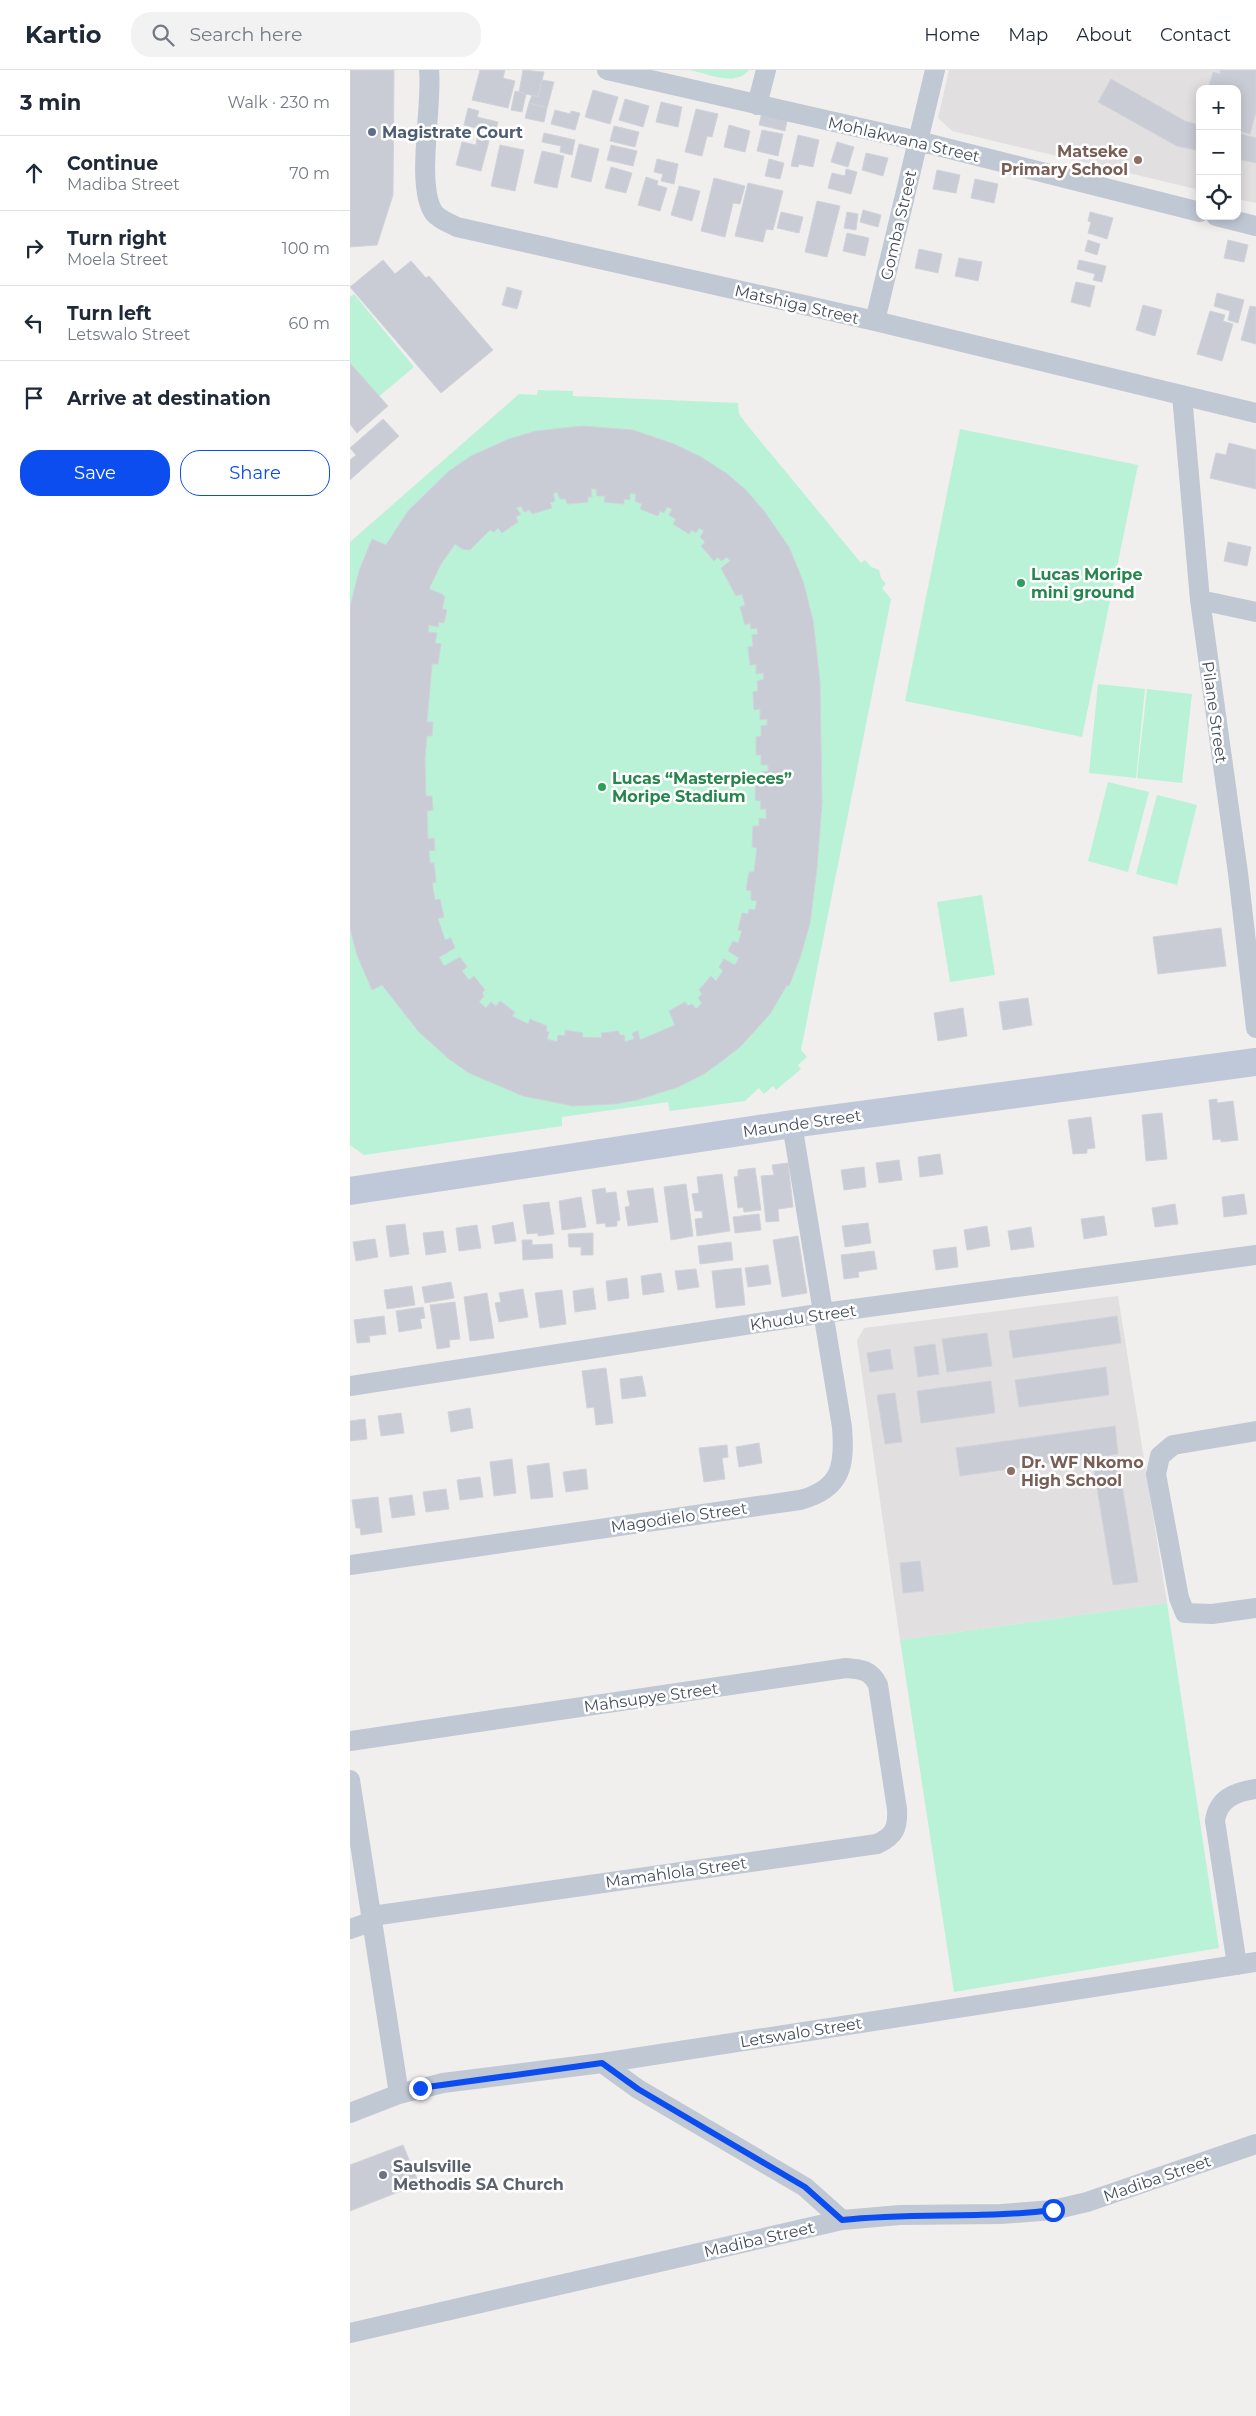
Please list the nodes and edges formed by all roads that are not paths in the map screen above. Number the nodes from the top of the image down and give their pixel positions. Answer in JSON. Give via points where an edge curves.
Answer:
{"nodes":[{"id":1,"x":429,"y":70,"type":"edge"},
{"id":2,"x":607,"y":70,"type":"edge"},
{"id":3,"x":766,"y":70,"type":"edge"},
{"id":4,"x":935,"y":70,"type":"edge"},
{"id":5,"x":758,"y":105,"type":"junction"},
{"id":6,"x":918,"y":141,"type":"junction"},
{"id":7,"x":1196,"y":211,"type":"edge"},
{"id":8,"x":1232,"y":220,"type":"edge"},
{"id":9,"x":1256,"y":226,"type":"edge"},
{"id":10,"x":875,"y":321,"type":"junction"},
{"id":11,"x":1182,"y":395,"type":"junction"},
{"id":12,"x":1256,"y":413,"type":"edge"},
{"id":13,"x":1200,"y":600,"type":"junction"},
{"id":14,"x":1256,"y":612,"type":"edge"},
{"id":15,"x":1247,"y":872,"type":"edge"},
{"id":16,"x":1256,"y":1028,"type":"edge"},
{"id":17,"x":1256,"y":1062,"type":"edge"},
{"id":18,"x":792,"y":1124,"type":"junction"},
{"id":19,"x":350,"y":1191,"type":"edge"},
{"id":20,"x":1256,"y":1254,"type":"edge"},
{"id":21,"x":824,"y":1313,"type":"junction"},
{"id":22,"x":350,"y":1386,"type":"edge"},
{"id":23,"x":1256,"y":1431,"type":"edge"},
{"id":24,"x":350,"y":1565,"type":"edge"},
{"id":25,"x":1256,"y":1608,"type":"edge"},
{"id":26,"x":350,"y":1742,"type":"edge"},
{"id":27,"x":888,"y":1752,"type":"joint"},
{"id":28,"x":350,"y":1780,"type":"edge"},
{"id":29,"x":1256,"y":1789,"type":"edge"},
{"id":30,"x":373,"y":1918,"type":"junction"},
{"id":31,"x":350,"y":1929,"type":"edge"},
{"id":32,"x":1246,"y":1964,"type":"edge"},
{"id":33,"x":602,"y":2063,"type":"junction"},
{"id":34,"x":399,"y":2094,"type":"junction"},
{"id":35,"x":350,"y":2113,"type":"edge"},
{"id":36,"x":1256,"y":2144,"type":"edge"},
{"id":37,"x":842,"y":2220,"type":"junction"},
{"id":38,"x":350,"y":2333,"type":"edge"}],
"edges":[{"from":1,"to":10,"type":"street","name":"Matshiga Street","via":[[426,185],[434,212],[450,224]]},
{"from":2,"to":5,"type":"street","name":"Mohlakwana Street"},
{"from":3,"to":5,"type":"street"},
{"from":4,"to":6,"type":"street","name":"Gomba Street"},
{"from":5,"to":6,"type":"street","name":"Mohlakwana Street"},
{"from":6,"to":7,"type":"street","name":"Mohlakwana Street"},
{"from":6,"to":10,"type":"street","name":"Gomba Street"},
{"from":8,"to":9,"type":"street"},
{"from":10,"to":11,"type":"street","name":"Matshiga Street"},
{"from":11,"to":12,"type":"street","name":"Matshiga Street"},
{"from":11,"to":13,"type":"street","name":"Pilane Street"},
{"from":13,"to":14,"type":"street"},
{"from":13,"to":15,"type":"street","name":"Pilane Street"},
{"from":15,"to":16,"type":"street","name":"Pilane Street"},
{"from":17,"to":18,"type":"street","name":"Maunde Street"},
{"from":18,"to":19,"type":"street","name":"Maunde Street"},
{"from":18,"to":21,"type":"street","name":"Magodielo Street"},
{"from":20,"to":21,"type":"street","name":"Khudu Street"},
{"from":21,"to":22,"type":"street","name":"Khudu Street"},
{"from":21,"to":24,"type":"street","name":"Magodielo Street","via":[[843,1446],[837,1476],[829,1488],[816,1496]]},
{"from":23,"to":25,"type":"street","via":[[1173,1445],[1160,1456],[1156,1482],[1178,1598],[1186,1613],[1212,1614]]},
{"from":26,"to":27,"type":"street","name":"Mahsupye Street","via":[[846,1668],[868,1671],[874,1677]]},
{"from":27,"to":30,"type":"street","name":"Mamahlola Street","via":[[897,1826],[894,1834],[877,1844]]},
{"from":28,"to":30,"type":"street"},
{"from":29,"to":32,"type":"street","via":[[1228,1798],[1216,1812],[1215,1821]]},
{"from":30,"to":31,"type":"street","name":"Mamahlola Street"},
{"from":30,"to":34,"type":"street"},
{"from":32,"to":33,"type":"street","name":"Letswalo Street"},
{"from":33,"to":34,"type":"street","name":"Letswalo Street","via":[[443,2083]]},
{"from":33,"to":37,"type":"street","via":[[638,2089],[805,2187]]},
{"from":34,"to":35,"type":"street","name":"Letswalo Street"},
{"from":36,"to":37,"type":"street","name":"Madiba Street","via":[[1087,2202],[1053,2210]]},
{"from":37,"to":38,"type":"street","name":"Madiba Street"}]}
